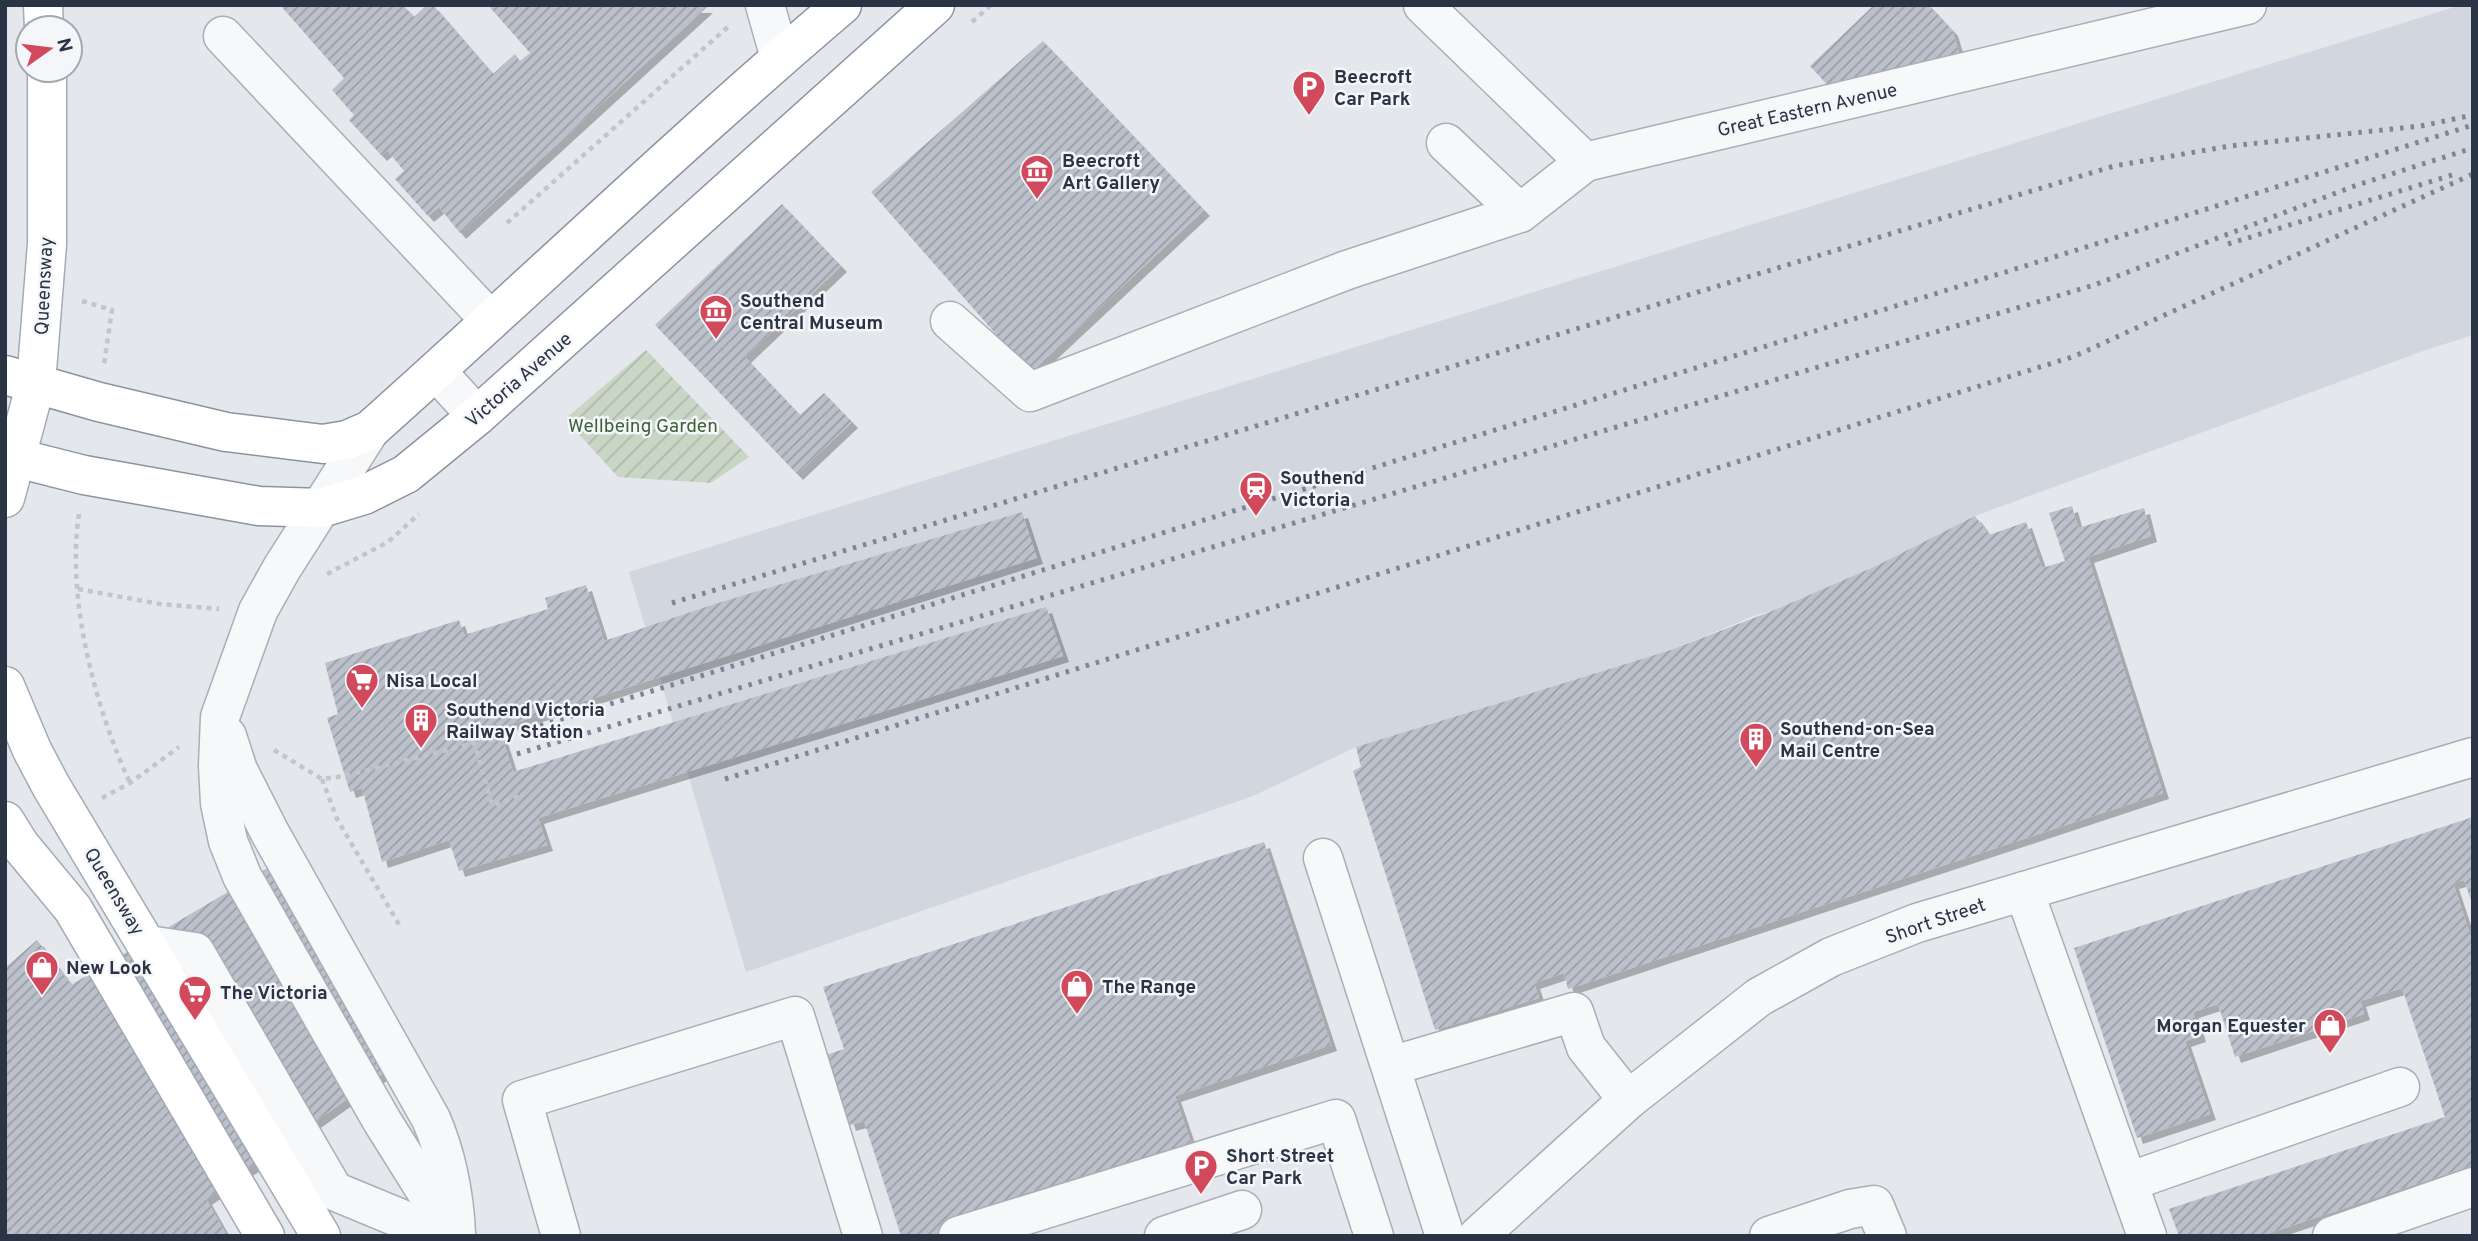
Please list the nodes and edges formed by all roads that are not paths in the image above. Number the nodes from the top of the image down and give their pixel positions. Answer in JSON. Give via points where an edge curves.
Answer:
{"nodes":[{"id":1,"x":842,"y":5,"type":"edge"},
{"id":2,"x":935,"y":5,"type":"edge"},
{"id":3,"x":1423,"y":5,"type":"edge"},
{"id":4,"x":2247,"y":5,"type":"edge"},
{"id":5,"x":751,"y":12,"type":"edge"},
{"id":6,"x":223,"y":36,"type":"dead end"},
{"id":7,"x":780,"y":58,"type":"junction"},
{"id":8,"x":47,"y":84,"type":"edge"},
{"id":9,"x":1446,"y":143,"type":"dead end"},
{"id":10,"x":1585,"y":162,"type":"junction"},
{"id":11,"x":1520,"y":213,"type":"junction"},
{"id":12,"x":490,"y":320,"type":"junction"},
{"id":13,"x":950,"y":321,"type":"dead end"},
{"id":14,"x":436,"y":371,"type":"junction"},
{"id":15,"x":21,"y":379,"type":"edge"},
{"id":16,"x":477,"y":416,"type":"junction"},
{"id":17,"x":370,"y":430,"type":"junction"},
{"id":18,"x":11,"y":456,"type":"edge"},
{"id":19,"x":5,"y":498,"type":"edge"},
{"id":20,"x":321,"y":508,"type":"junction"},
{"id":21,"x":5,"y":686,"type":"edge"},
{"id":22,"x":2473,"y":757,"type":"edge"},
{"id":23,"x":5,"y":821,"type":"edge"},
{"id":24,"x":1323,"y":858,"type":"dead end"},
{"id":25,"x":2024,"y":891,"type":"junction"},
{"id":26,"x":148,"y":945,"type":"junction"},
{"id":27,"x":1391,"y":1066,"type":"junction"},
{"id":28,"x":269,"y":1080,"type":"junction"},
{"id":29,"x":2400,"y":1087,"type":"dead end"},
{"id":30,"x":1628,"y":1100,"type":"junction"},
{"id":31,"x":265,"y":1144,"type":"junction"},
{"id":32,"x":2128,"y":1182,"type":"junction"},
{"id":33,"x":2473,"y":1187,"type":"edge"},
{"id":34,"x":1242,"y":1210,"type":"dead end"},
{"id":35,"x":1880,"y":1220,"type":"edge"},
{"id":36,"x":265,"y":1236,"type":"edge"},
{"id":37,"x":321,"y":1236,"type":"edge"},
{"id":38,"x":443,"y":1236,"type":"edge"},
{"id":39,"x":455,"y":1236,"type":"edge"},
{"id":40,"x":561,"y":1236,"type":"edge"},
{"id":41,"x":863,"y":1236,"type":"edge"},
{"id":42,"x":958,"y":1236,"type":"edge"},
{"id":43,"x":1164,"y":1236,"type":"edge"},
{"id":44,"x":1374,"y":1236,"type":"edge"},
{"id":45,"x":1445,"y":1236,"type":"edge"},
{"id":46,"x":1478,"y":1236,"type":"edge"},
{"id":47,"x":1769,"y":1236,"type":"edge"},
{"id":48,"x":2147,"y":1236,"type":"edge"},
{"id":49,"x":2332,"y":1236,"type":"edge"}],
"edges":[{"from":1,"to":7,"type":"main road"},
{"from":2,"to":16,"type":"main road","name":"Victoria Avenue"},
{"from":3,"to":10,"type":"street"},
{"from":4,"to":10,"type":"street","name":"Great Eastern Avenue"},
{"from":5,"to":7,"type":"street"},
{"from":6,"to":12,"type":"street"},
{"from":7,"to":12,"type":"main road"},
{"from":8,"to":15,"type":"main road","name":"Queensway","via":[[47,244]]},
{"from":9,"to":11,"type":"street"},
{"from":10,"to":11,"type":"street"},
{"from":11,"to":13,"type":"street","via":[[1347,270],[1030,392]]},
{"from":12,"to":14,"type":"main road"},
{"from":14,"to":16,"type":"street"},
{"from":14,"to":17,"type":"main road"},
{"from":15,"to":17,"type":"main road","via":[[226,432],[323,444]]},
{"from":15,"to":18,"type":"main road","name":"Queensway"},
{"from":16,"to":20,"type":"main road","name":"Victoria Avenue","via":[[406,474],[364,495]]},
{"from":17,"to":20,"type":"street"},
{"from":18,"to":19,"type":"main road","name":"Queensway"},
{"from":18,"to":20,"type":"main road","name":"Victoria Avenue","via":[[84,475],[259,506]]},
{"from":20,"to":39,"type":"street","via":[[258,611],[220,717],[220,803],[242,876],[382,1121]]},
{"from":21,"to":26,"type":"main road","name":"Queensway","via":[[32,750]]},
{"from":22,"to":25,"type":"street","name":"Short Street"},
{"from":23,"to":36,"type":"main road","via":[[74,909]]},
{"from":24,"to":27,"type":"street"},
{"from":25,"to":30,"type":"street","name":"Short Street","via":[[1917,923],[1831,957],[1759,997]]},
{"from":25,"to":32,"type":"street"},
{"from":26,"to":28,"type":"street","via":[[195,952]]},
{"from":26,"to":31,"type":"main road","name":"Queensway"},
{"from":27,"to":30,"type":"street","via":[[1574,1012],[1586,1047]]},
{"from":27,"to":45,"type":"street"},
{"from":28,"to":31,"type":"street"},
{"from":28,"to":38,"type":"street","via":[[334,1191]]},
{"from":29,"to":32,"type":"street"},
{"from":30,"to":46,"type":"street","name":"Short Street"},
{"from":31,"to":37,"type":"main road","name":"Queensway"},
{"from":32,"to":48,"type":"street"},
{"from":33,"to":49,"type":"street"},
{"from":34,"to":43,"type":"street"},
{"from":35,"to":47,"type":"street","via":[[1850,1209]]},
{"from":40,"to":41,"type":"street","via":[[522,1100],[795,1016]]},
{"from":42,"to":44,"type":"street","via":[[1336,1119]]}]}
